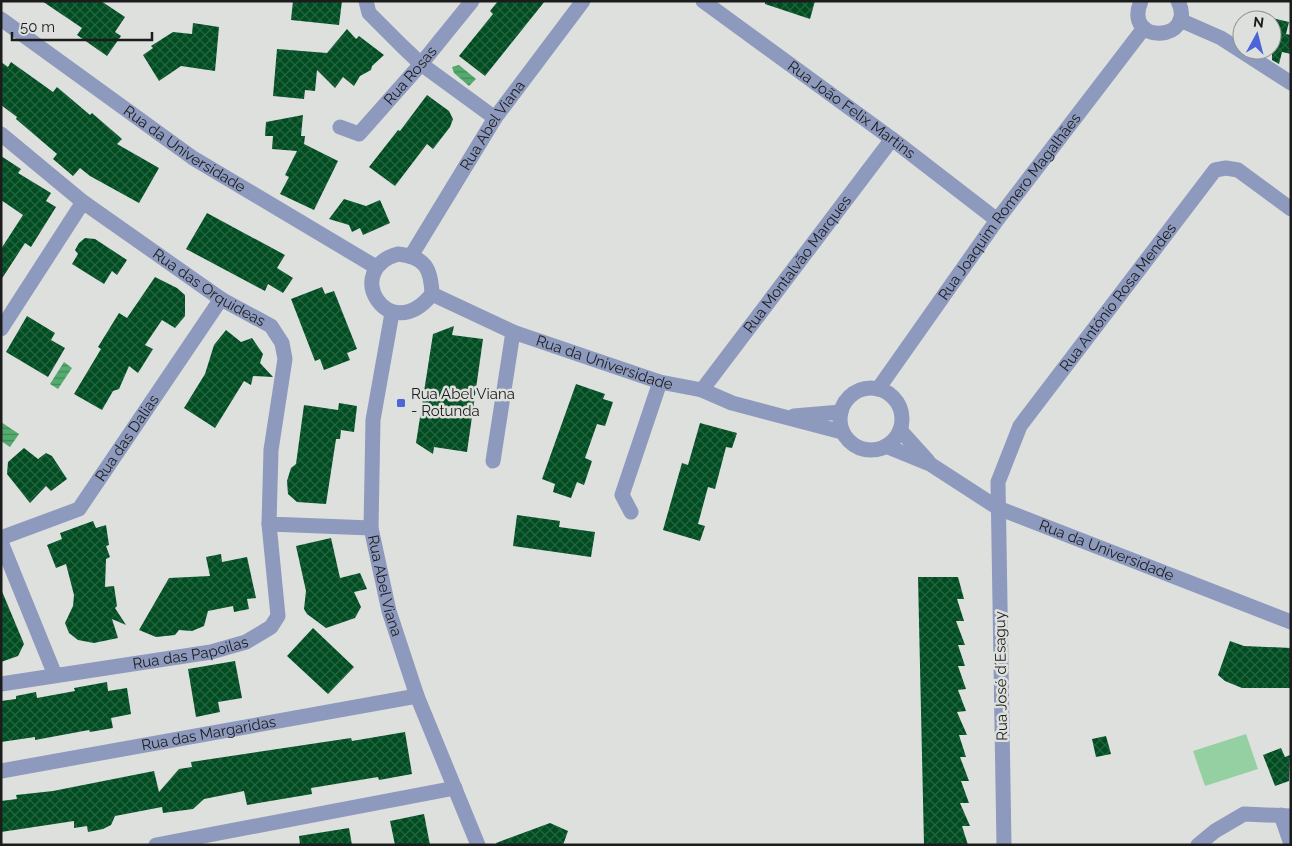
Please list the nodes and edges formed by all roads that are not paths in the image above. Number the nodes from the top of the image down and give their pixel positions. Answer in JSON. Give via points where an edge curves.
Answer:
{"nodes":[{"id":1,"x":366,"y":1,"type":"edge"},
{"id":2,"x":472,"y":1,"type":"edge"},
{"id":3,"x":583,"y":1,"type":"edge"},
{"id":4,"x":703,"y":1,"type":"edge"},
{"id":5,"x":1141,"y":1,"type":"edge"},
{"id":6,"x":1178,"y":1,"type":"edge"},
{"id":7,"x":1,"y":19,"type":"edge"},
{"id":8,"x":1180,"y":20,"type":"junction"},
{"id":9,"x":1144,"y":28,"type":"junction"},
{"id":10,"x":421,"y":64,"type":"junction"},
{"id":11,"x":1291,"y":83,"type":"edge"},
{"id":12,"x":495,"y":118,"type":"junction"},
{"id":13,"x":340,"y":127,"type":"dead end"},
{"id":14,"x":1,"y":134,"type":"edge"},
{"id":15,"x":892,"y":139,"type":"junction"},
{"id":16,"x":83,"y":202,"type":"junction"},
{"id":17,"x":1291,"y":209,"type":"edge"},
{"id":18,"x":997,"y":220,"type":"junction"},
{"id":19,"x":411,"y":256,"type":"junction"},
{"id":20,"x":376,"y":267,"type":"junction"},
{"id":21,"x":432,"y":294,"type":"junction"},
{"id":22,"x":221,"y":299,"type":"junction"},
{"id":23,"x":392,"y":313,"type":"junction"},
{"id":24,"x":1,"y":329,"type":"edge"},
{"id":25,"x":514,"y":332,"type":"junction"},
{"id":26,"x":660,"y":382,"type":"junction"},
{"id":27,"x":878,"y":389,"type":"junction"},
{"id":28,"x":702,"y":390,"type":"junction"},
{"id":29,"x":840,"y":412,"type":"junction"},
{"id":30,"x":782,"y":417,"type":"junction"},
{"id":31,"x":900,"y":430,"type":"junction"},
{"id":32,"x":842,"y":432,"type":"junction"},
{"id":33,"x":886,"y":446,"type":"junction"},
{"id":34,"x":493,"y":461,"type":"dead end"},
{"id":35,"x":930,"y":464,"type":"junction"},
{"id":36,"x":998,"y":508,"type":"junction"},
{"id":37,"x":631,"y":512,"type":"dead end"},
{"id":38,"x":269,"y":524,"type":"junction"},
{"id":39,"x":371,"y":528,"type":"junction"},
{"id":40,"x":1,"y":538,"type":"edge"},
{"id":41,"x":1,"y":542,"type":"edge"},
{"id":42,"x":1291,"y":622,"type":"edge"},
{"id":43,"x":55,"y":675,"type":"junction"},
{"id":44,"x":1,"y":684,"type":"edge"},
{"id":45,"x":418,"y":696,"type":"junction"},
{"id":46,"x":1,"y":770,"type":"edge"},
{"id":47,"x":455,"y":788,"type":"junction"},
{"id":48,"x":1286,"y":815,"type":"edge"},
{"id":49,"x":1291,"y":844,"type":"edge"},
{"id":50,"x":156,"y":845,"type":"edge"},
{"id":51,"x":478,"y":845,"type":"edge"},
{"id":52,"x":1004,"y":845,"type":"edge"},
{"id":53,"x":1198,"y":845,"type":"edge"}],
"edges":[{"from":1,"to":10,"type":"street","via":[[369,13],[382,28]]},
{"from":2,"to":10,"type":"street","name":"Rua Rosas"},
{"from":3,"to":12,"type":"street","name":"Rua Abel Viana"},
{"from":4,"to":15,"type":"street","name":"Rua João Felix Martins"},
{"from":5,"to":9,"type":"street","via":[[1138,14]]},
{"from":6,"to":8,"type":"street"},
{"from":7,"to":20,"type":"street","name":"Rua da Universidade","via":[[193,158]]},
{"from":8,"to":9,"type":"street","via":[[1164,34]]},
{"from":8,"to":11,"type":"street","via":[[1221,38]]},
{"from":9,"to":18,"type":"street","name":"Rua Joaquim Romero Magalhães"},
{"from":10,"to":12,"type":"street"},
{"from":10,"to":13,"type":"street","name":"Rua Rosas","via":[[359,134]]},
{"from":12,"to":19,"type":"street","name":"Rua Abel Viana"},
{"from":14,"to":16,"type":"street","name":"Rua das Orquideas"},
{"from":15,"to":18,"type":"street","name":"Rua João Felix Martins"},
{"from":15,"to":28,"type":"street","name":"Rua Montalvão Marques"},
{"from":16,"to":22,"type":"street","name":"Rua das Orquideas"},
{"from":16,"to":24,"type":"street"},
{"from":17,"to":36,"type":"street","name":"Rua António Rosa Mendes","via":[[1238,170],[1215,170],[1020,426],[998,482]]},
{"from":18,"to":27,"type":"street","name":"Rua Joaquim Romero Magalhães"},
{"from":19,"to":20,"type":"street","via":[[398,254]]},
{"from":19,"to":21,"type":"street","via":[[422,262],[428,271]]},
{"from":20,"to":23,"type":"street","via":[[373,293]]},
{"from":21,"to":23,"type":"street","via":[[417,309]]},
{"from":21,"to":25,"type":"street","name":"Rua da Universidade"},
{"from":22,"to":38,"type":"street","name":"Rua das Orquideas","via":[[271,326],[282,344],[285,359],[271,450]]},
{"from":22,"to":40,"type":"street","name":"Rua das Dalias","via":[[79,509]]},
{"from":23,"to":39,"type":"street","name":"Rua Abel Viana","via":[[373,420]]},
{"from":25,"to":26,"type":"street","name":"Rua da Universidade"},
{"from":25,"to":34,"type":"street"},
{"from":26,"to":28,"type":"street","name":"Rua da Universidade"},
{"from":26,"to":37,"type":"street","via":[[622,495]]},
{"from":27,"to":29,"type":"street","via":[[859,390],[844,403]]},
{"from":27,"to":31,"type":"street","via":[[898,404],[902,413]]},
{"from":28,"to":30,"type":"street","name":"Rua da Universidade","via":[[732,403]]},
{"from":29,"to":30,"type":"street","name":"Rua da Universidade"},
{"from":29,"to":32,"type":"street"},
{"from":30,"to":32,"type":"street","name":"Rua da Universidade"},
{"from":31,"to":33,"type":"street"},
{"from":31,"to":35,"type":"street","name":"Rua da Universidade"},
{"from":32,"to":33,"type":"street","name":"Rua da Universidade","via":[[856,446],[866,450]]},
{"from":33,"to":35,"type":"street","name":"Rua da Universidade"},
{"from":35,"to":36,"type":"street","name":"Rua da Universidade"},
{"from":36,"to":42,"type":"street","name":"Rua da Universidade"},
{"from":36,"to":52,"type":"street","name":"Rua José d´Esaguy"},
{"from":38,"to":39,"type":"street"},
{"from":38,"to":43,"type":"street","name":"Rua das Papoilas","via":[[278,616],[271,627],[246,642],[211,652]]},
{"from":39,"to":45,"type":"street","name":"Rua Abel Viana","via":[[389,611]]},
{"from":41,"to":43,"type":"street"},
{"from":43,"to":44,"type":"street","name":"Rua das Papoilas"},
{"from":45,"to":46,"type":"street","name":"Rua das Margaridas"},
{"from":45,"to":47,"type":"street","name":"Rua Abel Viana"},
{"from":47,"to":50,"type":"street"},
{"from":47,"to":51,"type":"street","name":"Rua Abel Viana"},
{"from":48,"to":49,"type":"street"},
{"from":48,"to":53,"type":"street","via":[[1244,814]]}]}
